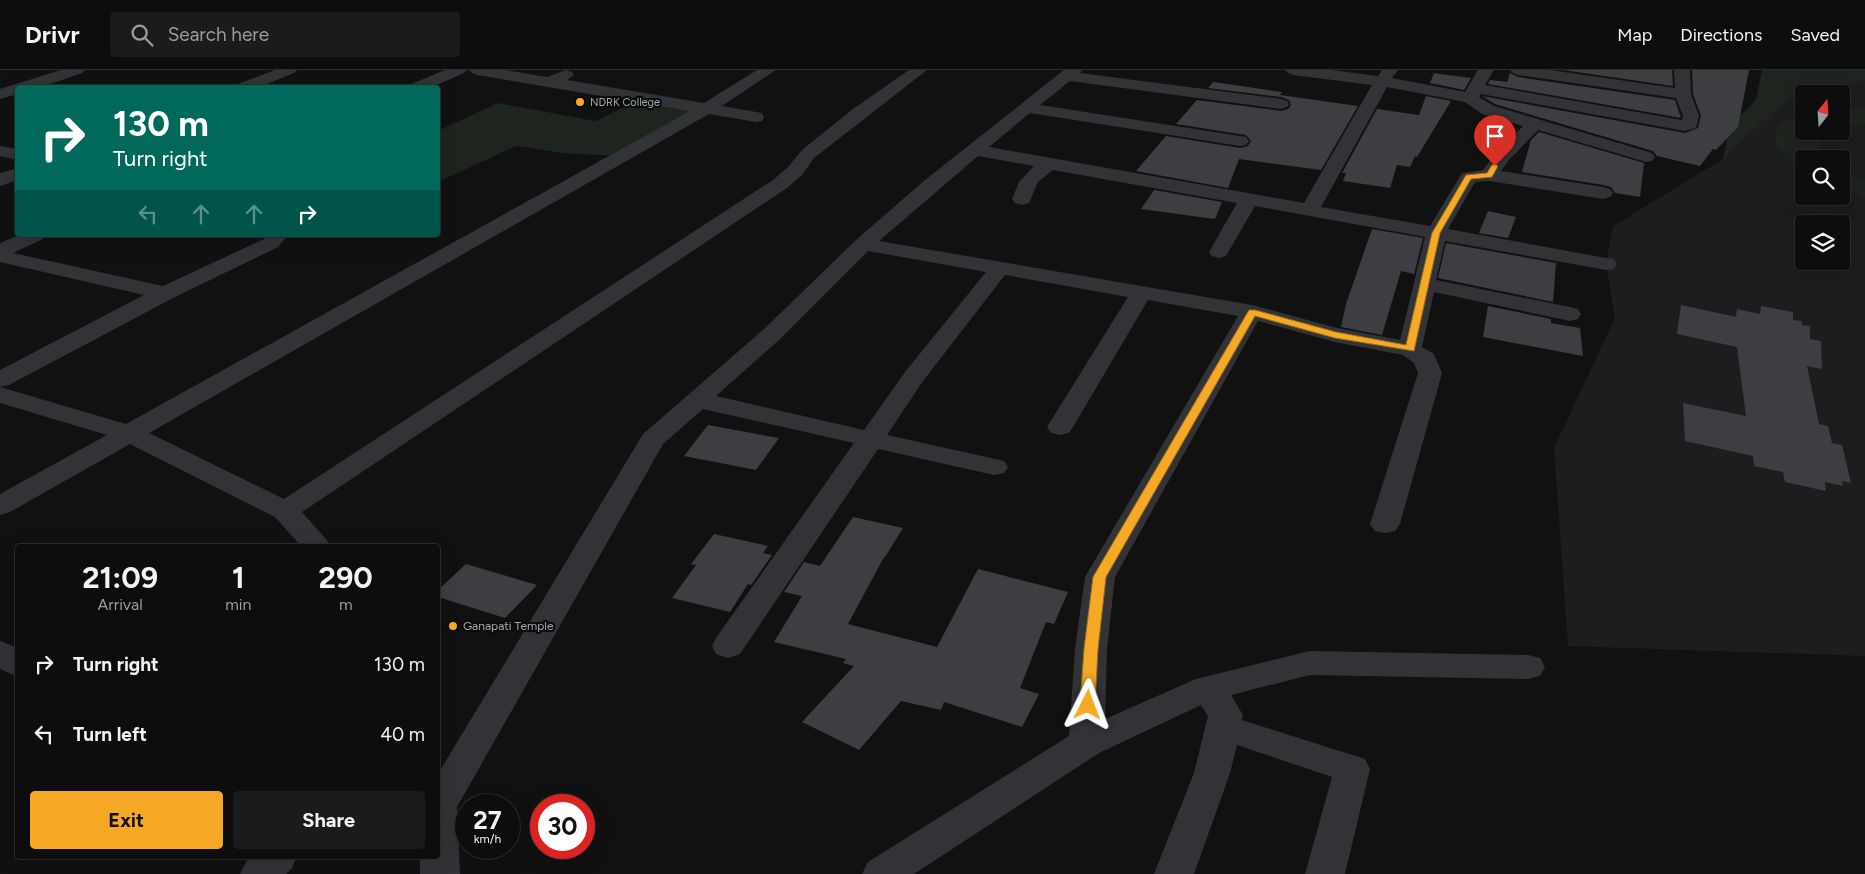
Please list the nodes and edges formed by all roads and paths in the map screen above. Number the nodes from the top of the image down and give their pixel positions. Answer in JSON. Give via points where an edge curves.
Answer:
{"nodes":[{"id":1,"x":77,"y":70,"type":"edge"},
{"id":2,"x":242,"y":70,"type":"edge"},
{"id":3,"x":288,"y":70,"type":"edge"},
{"id":4,"x":459,"y":70,"type":"edge"},
{"id":5,"x":477,"y":70,"type":"edge"},
{"id":6,"x":576,"y":70,"type":"edge"},
{"id":7,"x":919,"y":70,"type":"edge"},
{"id":8,"x":1293,"y":70,"type":"edge"},
{"id":9,"x":1486,"y":70,"type":"edge"},
{"id":10,"x":1518,"y":70,"type":"edge"},
{"id":11,"x":1682,"y":70,"type":"edge"},
{"id":12,"x":734,"y":71,"type":"dead end"},
{"id":13,"x":764,"y":73,"type":"edge"},
{"id":14,"x":1071,"y":73,"type":"edge"},
{"id":15,"x":272,"y":76,"type":"junction"},
{"id":16,"x":1386,"y":76,"type":"edge"},
{"id":17,"x":549,"y":82,"type":"junction"},
{"id":18,"x":28,"y":85,"type":"edge"},
{"id":19,"x":249,"y":85,"type":"edge"},
{"id":20,"x":422,"y":85,"type":"edge"},
{"id":21,"x":1473,"y":93,"type":"junction"},
{"id":22,"x":1683,"y":94,"type":"junction"},
{"id":23,"x":1281,"y":104,"type":"dead end"},
{"id":24,"x":706,"y":108,"type":"junction"},
{"id":25,"x":1027,"y":108,"type":"junction"},
{"id":26,"x":756,"y":117,"type":"dead end"},
{"id":27,"x":1535,"y":124,"type":"junction"},
{"id":28,"x":1240,"y":141,"type":"dead end"},
{"id":29,"x":976,"y":150,"type":"junction"},
{"id":30,"x":0,"y":151,"type":"edge"},
{"id":31,"x":15,"y":154,"type":"edge"},
{"id":32,"x":1646,"y":157,"type":"dead end"},
{"id":33,"x":1049,"y":164,"type":"junction"},
{"id":34,"x":15,"y":174,"type":"edge"},
{"id":35,"x":1489,"y":175,"type":"junction"},
{"id":36,"x":0,"y":180,"type":"edge"},
{"id":37,"x":1603,"y":193,"type":"dead end"},
{"id":38,"x":1022,"y":198,"type":"dead end"},
{"id":39,"x":1249,"y":200,"type":"junction"},
{"id":40,"x":1310,"y":211,"type":"junction"},
{"id":41,"x":1436,"y":233,"type":"junction"},
{"id":42,"x":32,"y":237,"type":"edge"},
{"id":43,"x":276,"y":237,"type":"edge"},
{"id":44,"x":863,"y":244,"type":"junction"},
{"id":45,"x":0,"y":251,"type":"edge"},
{"id":46,"x":1219,"y":252,"type":"dead end"},
{"id":47,"x":0,"y":256,"type":"edge"},
{"id":48,"x":1606,"y":264,"type":"dead end"},
{"id":49,"x":1000,"y":268,"type":"junction"},
{"id":50,"x":1425,"y":284,"type":"junction"},
{"id":51,"x":165,"y":293,"type":"junction"},
{"id":52,"x":1141,"y":293,"type":"junction"},
{"id":53,"x":1252,"y":312,"type":"junction"},
{"id":54,"x":1570,"y":314,"type":"dead end"},
{"id":55,"x":1410,"y":349,"type":"junction"},
{"id":56,"x":0,"y":380,"type":"edge"},
{"id":57,"x":0,"y":395,"type":"edge"},
{"id":58,"x":698,"y":400,"type":"junction"},
{"id":59,"x":1060,"y":427,"type":"dead end"},
{"id":60,"x":129,"y":433,"type":"junction"},
{"id":61,"x":870,"y":439,"type":"junction"},
{"id":62,"x":994,"y":467,"type":"dead end"},
{"id":63,"x":0,"y":506,"type":"edge"},
{"id":64,"x":284,"y":511,"type":"junction"},
{"id":65,"x":1385,"y":524,"type":"dead end"},
{"id":66,"x":315,"y":544,"type":"edge"},
{"id":67,"x":728,"y":646,"type":"dead end"},
{"id":68,"x":0,"y":653,"type":"edge"},
{"id":69,"x":15,"y":662,"type":"edge"},
{"id":70,"x":1528,"y":667,"type":"dead end"},
{"id":71,"x":1208,"y":688,"type":"junction"},
{"id":72,"x":1223,"y":727,"type":"junction"},
{"id":73,"x":1086,"y":742,"type":"junction"},
{"id":74,"x":440,"y":803,"type":"edge"},
{"id":75,"x":275,"y":859,"type":"edge"},
{"id":76,"x":440,"y":859,"type":"edge"},
{"id":77,"x":260,"y":874,"type":"edge"},
{"id":78,"x":440,"y":874,"type":"edge"},
{"id":79,"x":882,"y":874,"type":"edge"},
{"id":80,"x":1174,"y":874,"type":"edge"},
{"id":81,"x":1326,"y":874,"type":"edge"}],
"edges":[{"from":1,"to":18,"type":"street"},
{"from":2,"to":15,"type":"street"},
{"from":3,"to":15,"type":"street"},
{"from":4,"to":20,"type":"street"},
{"from":5,"to":17,"type":"street"},
{"from":6,"to":17,"type":"street"},
{"from":7,"to":64,"type":"street","via":[[808,154],[780,184]]},
{"from":8,"to":16,"type":"street"},
{"from":9,"to":21,"type":"street"},
{"from":10,"to":22,"type":"street"},
{"from":11,"to":22,"type":"street"},
{"from":12,"to":13,"type":"street"},
{"from":13,"to":24,"type":"street"},
{"from":14,"to":23,"type":"street"},
{"from":14,"to":25,"type":"street"},
{"from":15,"to":19,"type":"street"},
{"from":16,"to":21,"type":"street"},
{"from":16,"to":40,"type":"street"},
{"from":17,"to":24,"type":"street"},
{"from":21,"to":22,"type":"street","via":[[1685,126],[1690,124],[1691,116]]},
{"from":21,"to":27,"type":"street","via":[[1475,103],[1488,110]]},
{"from":24,"to":26,"type":"street"},
{"from":24,"to":60,"type":"street"},
{"from":25,"to":28,"type":"street"},
{"from":25,"to":29,"type":"street"},
{"from":27,"to":32,"type":"street"},
{"from":27,"to":35,"type":"street"},
{"from":29,"to":33,"type":"street"},
{"from":29,"to":44,"type":"street"},
{"from":30,"to":31,"type":"street"},
{"from":33,"to":38,"type":"street","via":[[1033,174]]},
{"from":33,"to":39,"type":"street"},
{"from":34,"to":36,"type":"street"},
{"from":35,"to":37,"type":"street"},
{"from":35,"to":41,"type":"street","via":[[1469,177]]},
{"from":39,"to":40,"type":"street"},
{"from":39,"to":46,"type":"street"},
{"from":40,"to":41,"type":"street"},
{"from":41,"to":48,"type":"street"},
{"from":41,"to":50,"type":"street"},
{"from":42,"to":45,"type":"street"},
{"from":43,"to":51,"type":"street"},
{"from":44,"to":49,"type":"street"},
{"from":44,"to":58,"type":"street","via":[[772,336]]},
{"from":47,"to":51,"type":"street"},
{"from":49,"to":52,"type":"street"},
{"from":49,"to":61,"type":"street"},
{"from":50,"to":54,"type":"street"},
{"from":50,"to":55,"type":"street"},
{"from":51,"to":56,"type":"street"},
{"from":52,"to":53,"type":"street"},
{"from":52,"to":59,"type":"street"},
{"from":53,"to":55,"type":"street","via":[[1335,335]]},
{"from":53,"to":73,"type":"street","via":[[1100,577],[1091,649]]},
{"from":55,"to":65,"type":"street","via":[[1425,359],[1430,373]]},
{"from":57,"to":60,"type":"street"},
{"from":58,"to":61,"type":"street"},
{"from":58,"to":74,"type":"street","via":[[652,440]]},
{"from":60,"to":63,"type":"street"},
{"from":60,"to":64,"type":"street"},
{"from":61,"to":62,"type":"street"},
{"from":61,"to":67,"type":"street"},
{"from":64,"to":66,"type":"street"},
{"from":68,"to":69,"type":"street"},
{"from":70,"to":71,"type":"street","via":[[1310,663]]},
{"from":71,"to":72,"type":"street","via":[[1226,715]]},
{"from":71,"to":73,"type":"street"},
{"from":72,"to":80,"type":"street","via":[[1212,774]]},
{"from":72,"to":81,"type":"street","via":[[1352,769]]},
{"from":73,"to":79,"type":"street"},
{"from":75,"to":77,"type":"street"},
{"from":76,"to":78,"type":"street"}]}
